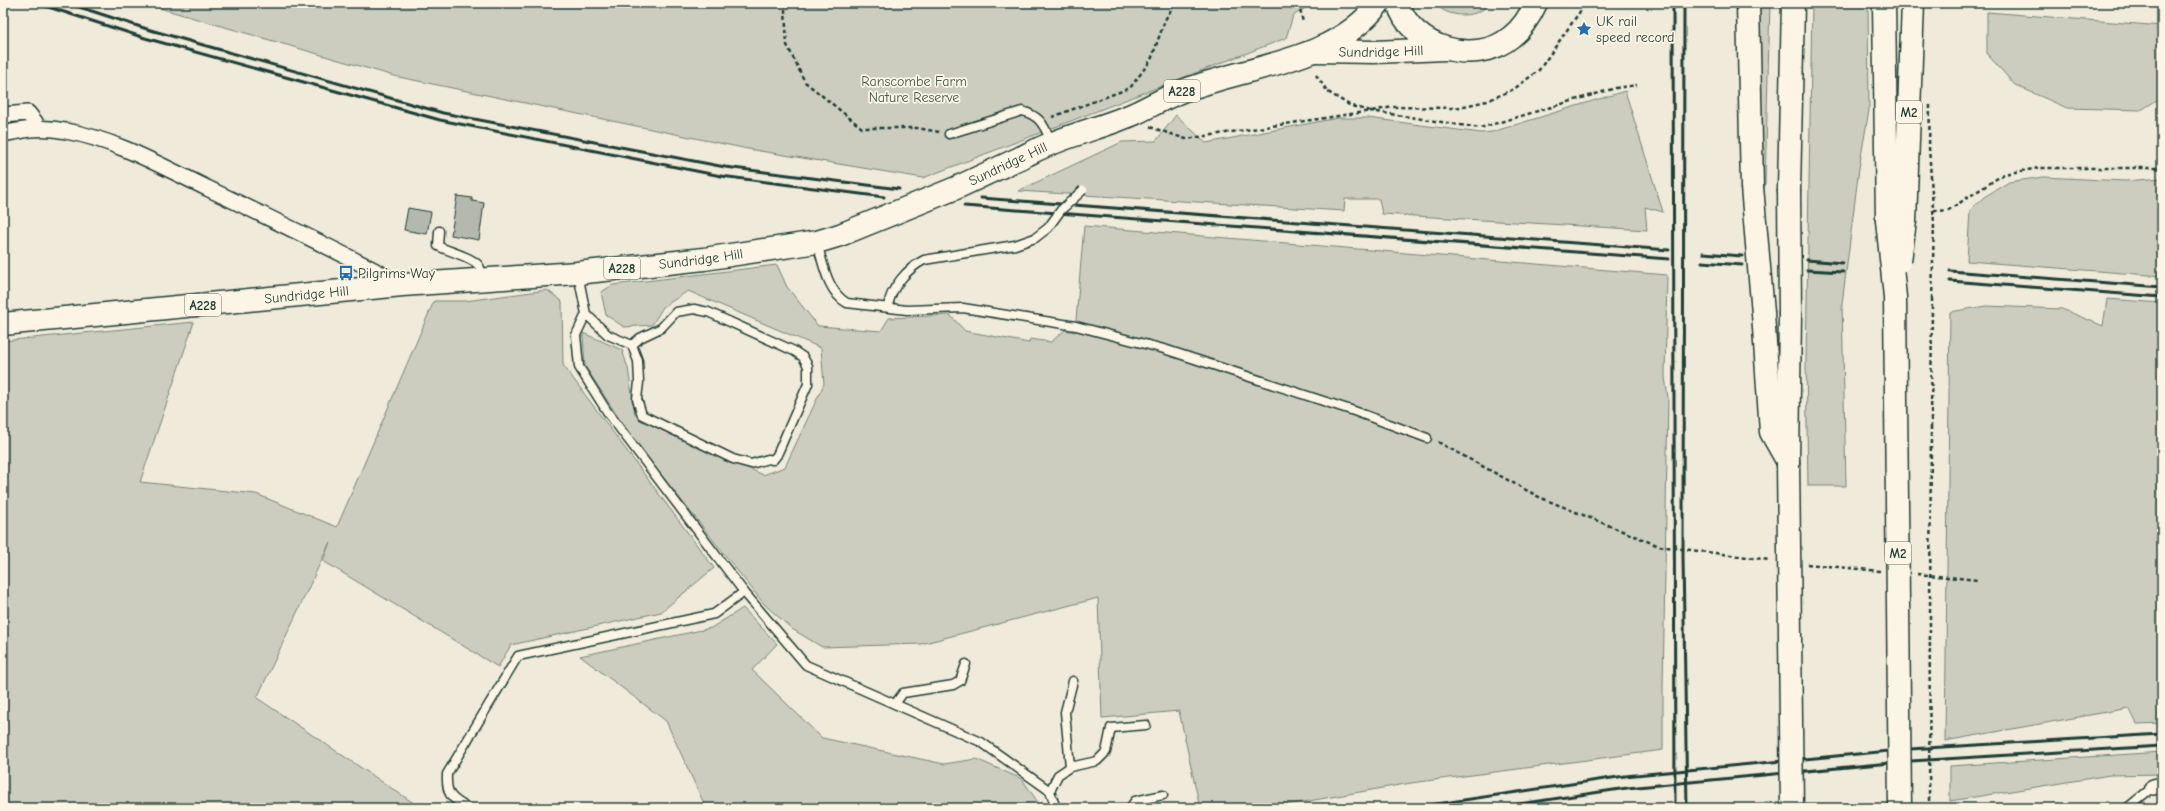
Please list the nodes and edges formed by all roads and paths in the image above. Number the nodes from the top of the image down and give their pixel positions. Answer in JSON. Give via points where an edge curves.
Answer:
{"nodes":[{"id":1,"x":789,"y":3,"type":"edge"},
{"id":2,"x":1175,"y":3,"type":"edge"},
{"id":3,"x":1299,"y":3,"type":"edge"},
{"id":4,"x":1379,"y":3,"type":"edge"},
{"id":5,"x":1398,"y":3,"type":"edge"},
{"id":6,"x":1536,"y":3,"type":"edge"},
{"id":7,"x":1586,"y":3,"type":"edge"},
{"id":8,"x":1748,"y":3,"type":"edge"},
{"id":9,"x":1793,"y":3,"type":"edge"},
{"id":10,"x":1884,"y":3,"type":"edge"},
{"id":11,"x":1914,"y":3,"type":"edge"},
{"id":12,"x":1302,"y":23,"type":"dead end"},
{"id":13,"x":1446,"y":49,"type":"junction"},
{"id":14,"x":1316,"y":51,"type":"junction"},
{"id":15,"x":1316,"y":75,"type":"dead end"},
{"id":16,"x":1637,"y":85,"type":"dead end"},
{"id":17,"x":1930,"y":102,"type":"dead end"},
{"id":18,"x":1371,"y":111,"type":"junction"},
{"id":19,"x":3,"y":114,"type":"edge"},
{"id":20,"x":1042,"y":121,"type":"junction"},
{"id":21,"x":1147,"y":126,"type":"dead end"},
{"id":22,"x":36,"y":127,"type":"junction"},
{"id":23,"x":3,"y":134,"type":"edge"},
{"id":24,"x":949,"y":134,"type":"joint"},
{"id":25,"x":1052,"y":143,"type":"junction"},
{"id":26,"x":2162,"y":168,"type":"edge"},
{"id":27,"x":1083,"y":190,"type":"dead end"},
{"id":28,"x":1934,"y":210,"type":"junction"},
{"id":29,"x":1896,"y":220,"type":"junction"},
{"id":30,"x":439,"y":232,"type":"dead end"},
{"id":31,"x":817,"y":242,"type":"junction"},
{"id":32,"x":577,"y":274,"type":"junction"},
{"id":33,"x":481,"y":280,"type":"junction"},
{"id":34,"x":402,"y":285,"type":"junction"},
{"id":35,"x":888,"y":307,"type":"junction"},
{"id":36,"x":586,"y":314,"type":"junction"},
{"id":37,"x":3,"y":324,"type":"edge"},
{"id":38,"x":632,"y":345,"type":"junction"},
{"id":39,"x":1427,"y":438,"type":"joint"},
{"id":40,"x":1788,"y":462,"type":"junction"},
{"id":41,"x":1772,"y":560,"type":"dead end"},
{"id":42,"x":1804,"y":563,"type":"dead end"},
{"id":43,"x":1883,"y":571,"type":"dead end"},
{"id":44,"x":1915,"y":574,"type":"dead end"},
{"id":45,"x":1978,"y":580,"type":"dead end"},
{"id":46,"x":744,"y":592,"type":"junction"},
{"id":47,"x":966,"y":664,"type":"dead end"},
{"id":48,"x":1073,"y":681,"type":"dead end"},
{"id":49,"x":895,"y":704,"type":"junction"},
{"id":50,"x":1146,"y":725,"type":"dead end"},
{"id":51,"x":1070,"y":767,"type":"junction"},
{"id":52,"x":2157,"y":786,"type":"edge"},
{"id":53,"x":1050,"y":791,"type":"junction"},
{"id":54,"x":1163,"y":795,"type":"dead end"},
{"id":55,"x":468,"y":808,"type":"edge"},
{"id":56,"x":1056,"y":808,"type":"edge"},
{"id":57,"x":1130,"y":808,"type":"edge"},
{"id":58,"x":1792,"y":808,"type":"edge"},
{"id":59,"x":1900,"y":808,"type":"edge"},
{"id":60,"x":1929,"y":808,"type":"edge"},
{"id":61,"x":2127,"y":808,"type":"edge"}],
"edges":[{"from":1,"to":24,"type":"path","via":[[785,10],[787,45],[805,82],[862,128],[917,128]]},
{"from":2,"to":20,"type":"path","via":[[1165,20],[1151,60],[1130,88]]},
{"from":3,"to":12,"type":"path"},
{"from":4,"to":14,"type":"highway","name":"Sundridge Hill","number":"A228","via":[[1354,28]]},
{"from":5,"to":13,"type":"highway","via":[[1410,24],[1426,39]]},
{"from":6,"to":13,"type":"highway","via":[[1527,22],[1511,38],[1491,48],[1468,52]]},
{"from":7,"to":18,"type":"path","via":[[1539,70],[1514,89],[1488,101],[1455,108],[1393,106]]},
{"from":8,"to":40,"type":"highway","bridge":true,"via":[[1752,187],[1771,432]]},
{"from":9,"to":40,"type":"highway","bridge":true,"via":[[1788,190]]},
{"from":10,"to":29,"type":"highway","number":"M2"},
{"from":11,"to":29,"type":"highway","number":"M2"},
{"from":13,"to":14,"type":"highway","name":"Sundridge Hill","number":"A228"},
{"from":14,"to":25,"type":"highway","name":"Sundridge Hill","number":"A228","via":[[1193,87],[1136,113]]},
{"from":15,"to":18,"type":"path","via":[[1328,92],[1351,106]]},
{"from":16,"to":18,"type":"path","via":[[1616,88],[1480,128]]},
{"from":17,"to":28,"type":"path","via":[[1929,148]]},
{"from":18,"to":21,"type":"path","via":[[1186,139]]},
{"from":19,"to":22,"type":"street","via":[[28,113],[36,122]]},
{"from":20,"to":24,"type":"lane","via":[[1033,114],[1022,111]]},
{"from":20,"to":25,"type":"lane"},
{"from":22,"to":23,"type":"street"},
{"from":22,"to":34,"type":"street","via":[[89,136],[130,151],[332,248]]},
{"from":25,"to":31,"type":"highway","name":"Sundridge Hill","number":"A228","bridge":true,"via":[[956,188]]},
{"from":26,"to":28,"type":"path","via":[[2039,168],[2004,174],[1947,211]]},
{"from":27,"to":35,"type":"lane","bridge":true,"via":[[1061,210],[1047,230],[1035,238],[1015,245],[924,260],[914,266],[898,285],[890,296]]},
{"from":28,"to":60,"type":"path","bridge":true},
{"from":29,"to":59,"type":"highway","number":"M2","bridge":true},
{"from":30,"to":33,"type":"lane","via":[[438,246],[477,264]]},
{"from":31,"to":32,"type":"highway","name":"Sundridge Hill","number":"A228"},
{"from":31,"to":35,"type":"lane","via":[[826,274],[841,300],[853,304]]},
{"from":32,"to":33,"type":"highway","name":"Sundridge Hill","number":"A228"},
{"from":32,"to":36,"type":"lane"},
{"from":33,"to":34,"type":"highway","name":"Sundridge Hill","number":"A228"},
{"from":34,"to":37,"type":"highway","name":"Sundridge Hill","number":"A228"},
{"from":35,"to":39,"type":"lane","via":[[909,310],[948,307],[974,309],[1052,321],[1107,333],[1354,411]]},
{"from":36,"to":38,"type":"lane","via":[[608,334]]},
{"from":36,"to":46,"type":"lane","via":[[576,335],[579,366],[608,413]]},
{"from":38,"to":38,"type":"lane","via":[[640,338],[657,331],[676,312],[697,309],[800,354],[808,366],[808,384],[777,455],[773,460],[751,464],[733,459],[642,415],[637,399],[638,361]]},
{"from":39,"to":41,"type":"path","via":[[1460,453],[1534,494],[1659,546]]},
{"from":40,"to":58,"type":"highway","bridge":true},
{"from":42,"to":43,"type":"path"},
{"from":44,"to":45,"type":"path"},
{"from":46,"to":49,"type":"lane","via":[[806,665]]},
{"from":46,"to":55,"type":"lane","via":[[714,614],[518,656],[447,774],[446,788],[454,800]]},
{"from":47,"to":49,"type":"lane","via":[[960,681],[954,685],[903,693]]},
{"from":48,"to":51,"type":"lane","via":[[1065,712]]},
{"from":49,"to":53,"type":"lane","via":[[981,742]]},
{"from":50,"to":51,"type":"lane","via":[[1111,728],[1106,752],[1097,760]]},
{"from":51,"to":53,"type":"lane","via":[[1058,775]]},
{"from":52,"to":61,"type":"lane"},
{"from":53,"to":56,"type":"lane"},
{"from":54,"to":57,"type":"lane","via":[[1135,801]]}]}
